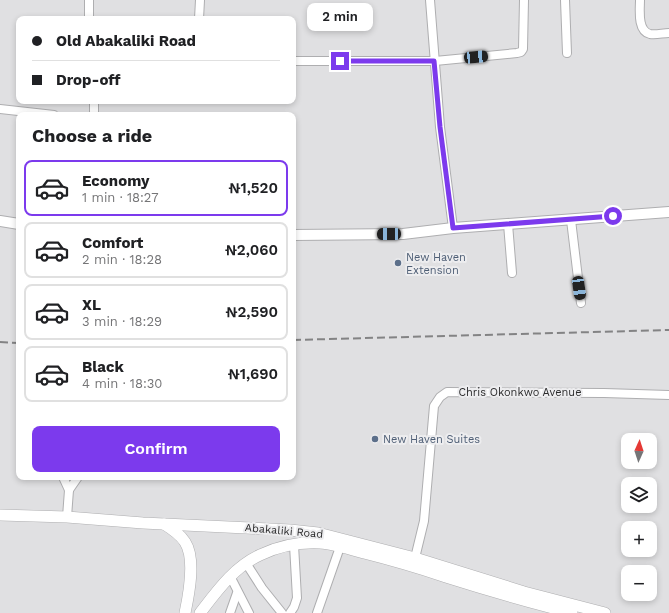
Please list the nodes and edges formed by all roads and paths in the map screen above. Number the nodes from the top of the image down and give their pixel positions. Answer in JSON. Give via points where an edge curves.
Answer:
{"nodes":[{"id":1,"x":89,"y":0,"type":"edge"},
{"id":2,"x":200,"y":0,"type":"edge"},
{"id":3,"x":430,"y":0,"type":"edge"},
{"id":4,"x":524,"y":0,"type":"edge"},
{"id":5,"x":565,"y":0,"type":"edge"},
{"id":6,"x":640,"y":0,"type":"edge"},
{"id":7,"x":89,"y":16,"type":"edge"},
{"id":8,"x":199,"y":16,"type":"edge"},
{"id":9,"x":669,"y":33,"type":"edge"},
{"id":10,"x":567,"y":52,"type":"dead end"},
{"id":11,"x":296,"y":61,"type":"edge"},
{"id":12,"x":434,"y":61,"type":"junction"},
{"id":13,"x":0,"y":109,"type":"edge"},
{"id":14,"x":27,"y":112,"type":"edge"},
{"id":15,"x":669,"y":212,"type":"edge"},
{"id":16,"x":571,"y":220,"type":"junction"},
{"id":17,"x":0,"y":221,"type":"edge"},
{"id":18,"x":16,"y":224,"type":"edge"},
{"id":19,"x":508,"y":224,"type":"junction"},
{"id":20,"x":453,"y":228,"type":"junction"},
{"id":21,"x":296,"y":235,"type":"edge"},
{"id":22,"x":512,"y":273,"type":"dead end"},
{"id":23,"x":581,"y":303,"type":"dead end"},
{"id":24,"x":669,"y":395,"type":"edge"},
{"id":25,"x":64,"y":480,"type":"edge"},
{"id":26,"x":76,"y":480,"type":"edge"},
{"id":27,"x":69,"y":490,"type":"junction"},
{"id":28,"x":0,"y":515,"type":"edge"},
{"id":29,"x":67,"y":517,"type":"junction"},
{"id":30,"x":164,"y":524,"type":"junction"},
{"id":31,"x":294,"y":545,"type":"junction"},
{"id":32,"x":340,"y":547,"type":"junction"},
{"id":33,"x":415,"y":558,"type":"junction"},
{"id":34,"x":246,"y":563,"type":"junction"},
{"id":35,"x":230,"y":576,"type":"junction"},
{"id":36,"x":237,"y":593,"type":"junction"},
{"id":37,"x":184,"y":613,"type":"edge"},
{"id":38,"x":200,"y":613,"type":"edge"},
{"id":39,"x":230,"y":613,"type":"edge"},
{"id":40,"x":248,"y":613,"type":"edge"},
{"id":41,"x":282,"y":613,"type":"edge"},
{"id":42,"x":290,"y":613,"type":"edge"},
{"id":43,"x":317,"y":613,"type":"edge"},
{"id":44,"x":571,"y":613,"type":"edge"},
{"id":45,"x":605,"y":613,"type":"edge"}],
"edges":[{"from":1,"to":7,"type":"street"},
{"from":2,"to":8,"type":"street"},
{"from":3,"to":12,"type":"street"},
{"from":4,"to":12,"type":"street","via":[[521,52]]},
{"from":5,"to":10,"type":"street"},
{"from":6,"to":9,"type":"street","via":[[641,25],[645,31],[649,34]]},
{"from":11,"to":12,"type":"street"},
{"from":12,"to":20,"type":"street"},
{"from":13,"to":14,"type":"street"},
{"from":15,"to":16,"type":"main road"},
{"from":16,"to":19,"type":"main road"},
{"from":16,"to":23,"type":"street"},
{"from":17,"to":18,"type":"main road"},
{"from":19,"to":20,"type":"main road"},
{"from":19,"to":22,"type":"street"},
{"from":20,"to":21,"type":"main road","via":[[403,234]]},
{"from":24,"to":33,"type":"street","name":"Chris Okonkwo Avenue","via":[[448,392],[440,397],[434,406],[424,521]]},
{"from":25,"to":27,"type":"street"},
{"from":26,"to":27,"type":"street"},
{"from":27,"to":29,"type":"street"},
{"from":28,"to":29,"type":"highway","name":"Abakaliki Road"},
{"from":29,"to":30,"type":"highway","name":"Abakaliki Road"},
{"from":30,"to":33,"type":"highway","name":"Abakaliki Road","via":[[318,533]]},
{"from":30,"to":37,"type":"highway","via":[[182,539],[188,548],[191,568]]},
{"from":31,"to":32,"type":"highway","name":"Abakaliki Road","via":[[321,543]]},
{"from":31,"to":34,"type":"highway","name":"Abakaliki Road","via":[[273,550]]},
{"from":31,"to":42,"type":"street","via":[[297,598]]},
{"from":32,"to":43,"type":"street"},
{"from":32,"to":44,"type":"highway","name":"Abakaliki Road","via":[[414,566],[510,597]]},
{"from":33,"to":45,"type":"highway","name":"Abakaliki Road","via":[[524,592]]},
{"from":34,"to":35,"type":"highway","name":"Abakaliki Road"},
{"from":34,"to":41,"type":"street"},
{"from":35,"to":36,"type":"street"},
{"from":35,"to":38,"type":"highway","name":"Abakaliki Road"},
{"from":36,"to":39,"type":"street"},
{"from":36,"to":40,"type":"street"}]}
